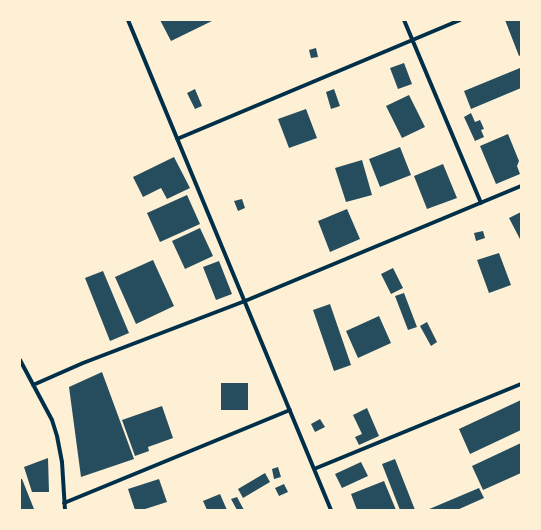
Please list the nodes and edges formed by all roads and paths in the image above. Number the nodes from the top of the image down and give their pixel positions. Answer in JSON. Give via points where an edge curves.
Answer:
{"nodes":[{"id":1,"x":128,"y":20,"type":"edge"},
{"id":2,"x":404,"y":20,"type":"edge"},
{"id":3,"x":460,"y":20,"type":"edge"},
{"id":4,"x":413,"y":40,"type":"junction"},
{"id":5,"x":177,"y":138,"type":"junction"},
{"id":6,"x":521,"y":186,"type":"edge"},
{"id":7,"x":482,"y":203,"type":"junction"},
{"id":8,"x":245,"y":301,"type":"junction"},
{"id":9,"x":20,"y":360,"type":"edge"},
{"id":10,"x":33,"y":384,"type":"junction"},
{"id":11,"x":521,"y":384,"type":"edge"},
{"id":12,"x":290,"y":410,"type":"junction"},
{"id":13,"x":314,"y":469,"type":"junction"},
{"id":14,"x":64,"y":503,"type":"junction"},
{"id":15,"x":65,"y":510,"type":"edge"},
{"id":16,"x":331,"y":510,"type":"edge"}],
"edges":[{"from":1,"to":5,"type":"street"},
{"from":2,"to":4,"type":"street"},
{"from":3,"to":4,"type":"street"},
{"from":4,"to":5,"type":"street"},
{"from":4,"to":7,"type":"street"},
{"from":5,"to":8,"type":"street"},
{"from":6,"to":7,"type":"street"},
{"from":7,"to":8,"type":"street"},
{"from":8,"to":10,"type":"street"},
{"from":8,"to":12,"type":"street"},
{"from":9,"to":10,"type":"street"},
{"from":10,"to":14,"type":"street","via":[[52,420],[57,436],[62,462]]},
{"from":11,"to":13,"type":"street"},
{"from":12,"to":13,"type":"street"},
{"from":12,"to":14,"type":"street"},
{"from":13,"to":16,"type":"street"},
{"from":14,"to":15,"type":"street"}]}
